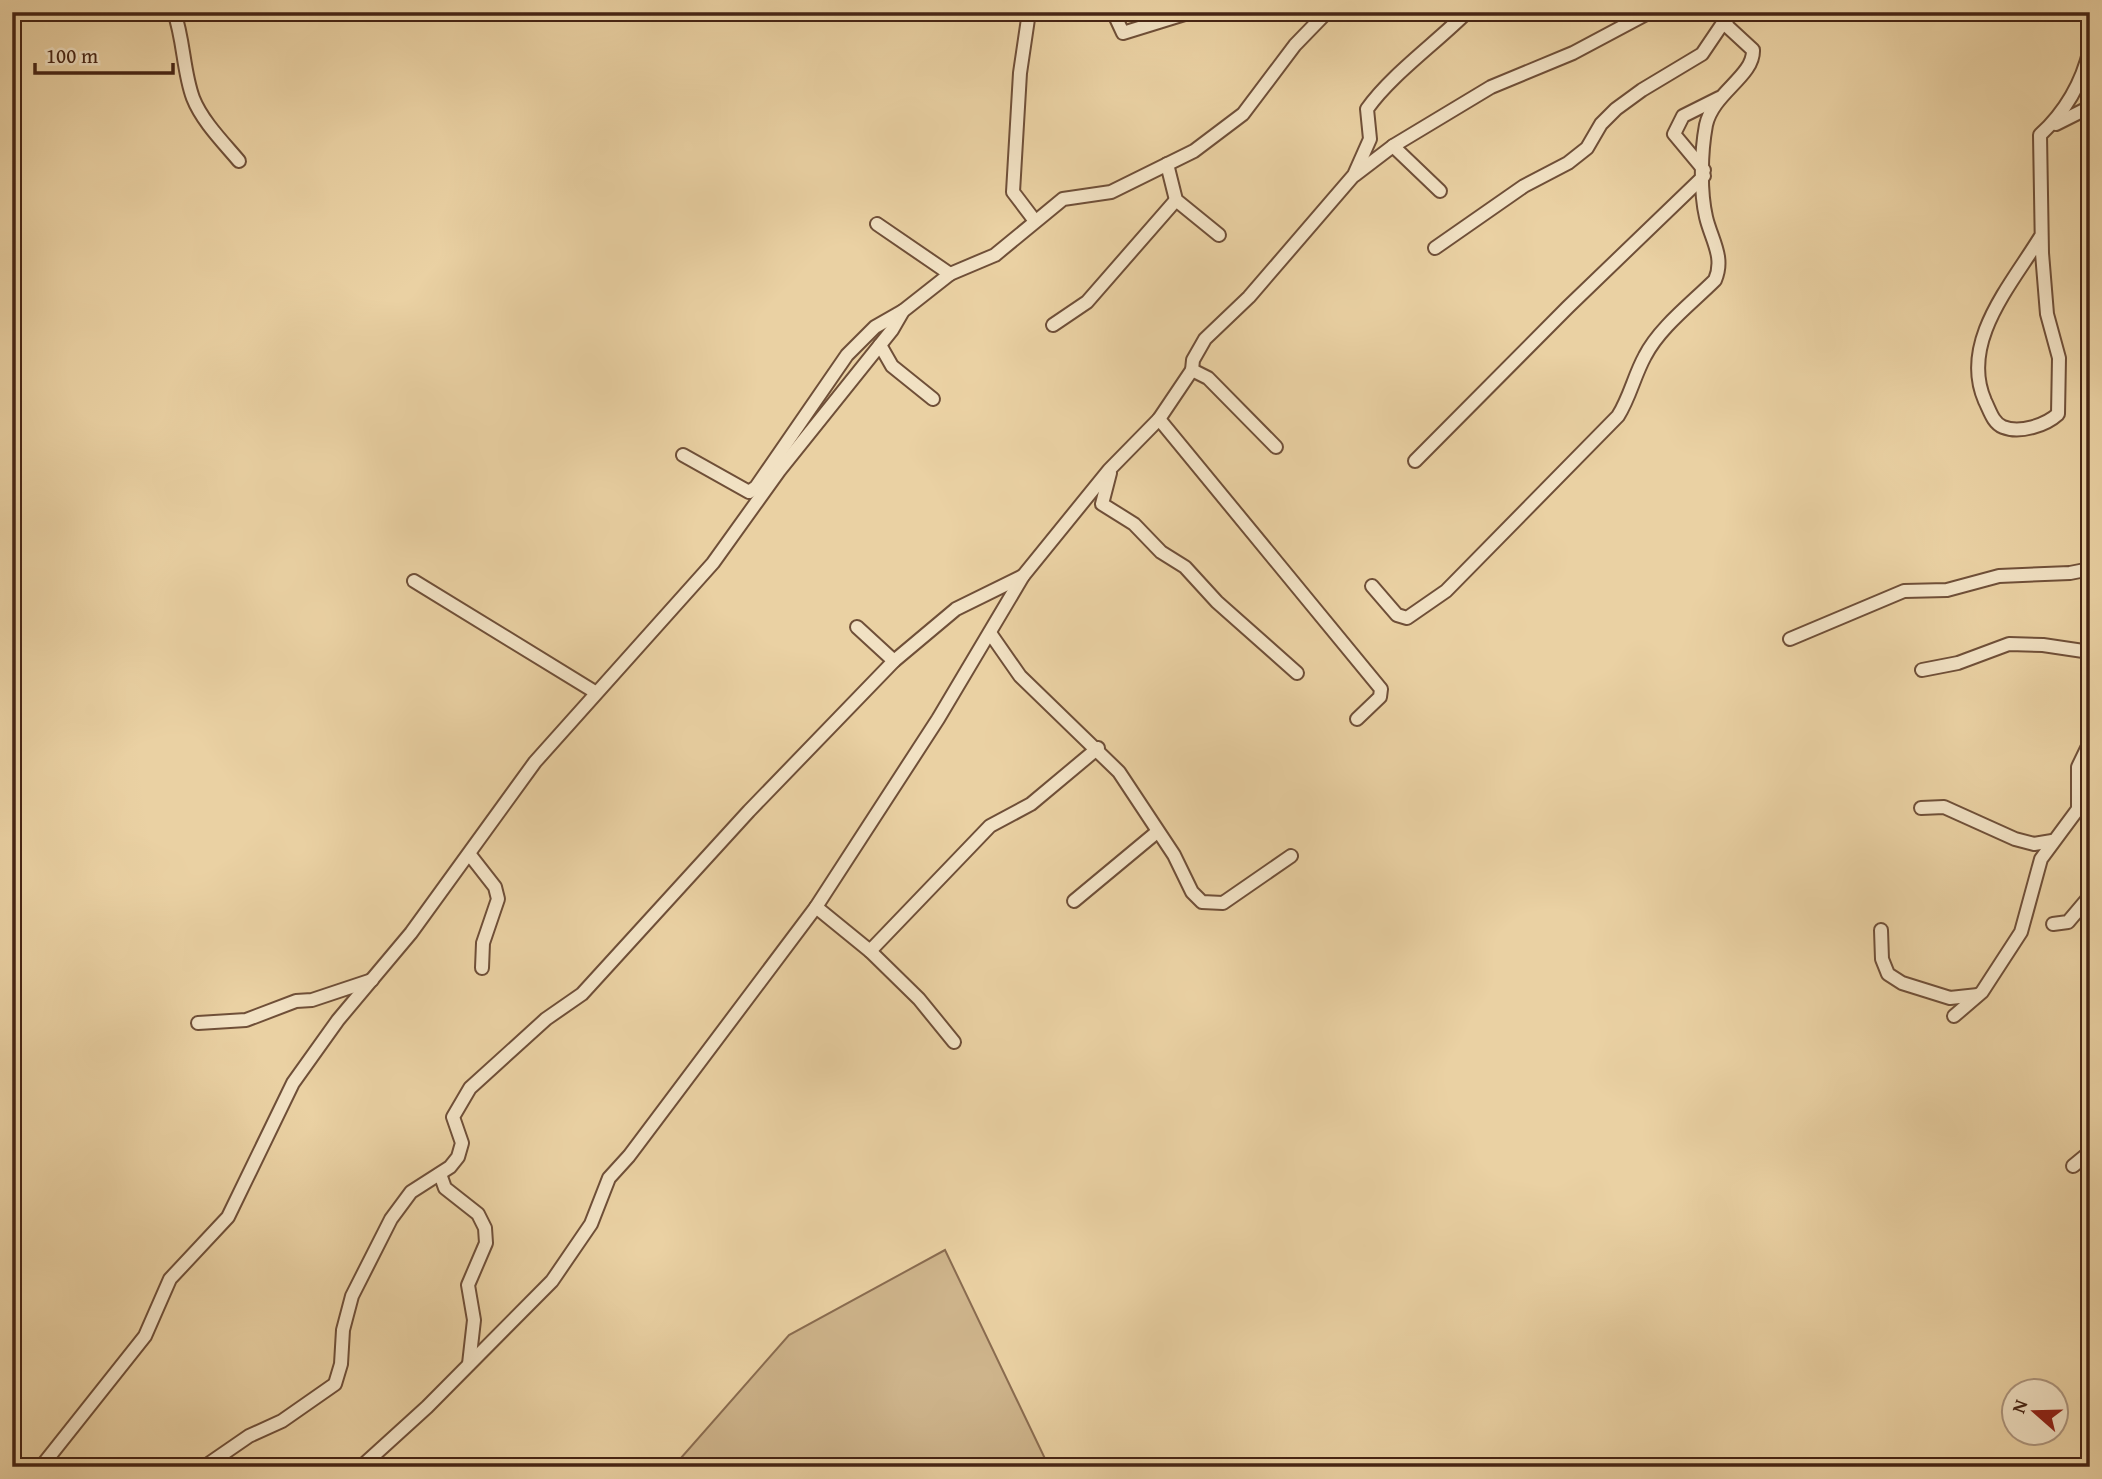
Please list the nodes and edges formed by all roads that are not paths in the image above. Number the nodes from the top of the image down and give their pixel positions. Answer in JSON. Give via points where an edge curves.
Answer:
{"nodes":[{"id":1,"x":174,"y":12,"type":"edge"},
{"id":2,"x":1029,"y":12,"type":"edge"},
{"id":3,"x":1191,"y":12,"type":"edge"},
{"id":4,"x":1328,"y":12,"type":"edge"},
{"id":5,"x":1467,"y":12,"type":"edge"},
{"id":6,"x":1650,"y":12,"type":"edge"},
{"id":7,"x":1725,"y":16,"type":"edge"},
{"id":8,"x":1116,"y":18,"type":"dead end"},
{"id":9,"x":2090,"y":48,"type":"edge"},
{"id":10,"x":1719,"y":97,"type":"junction"},
{"id":11,"x":2090,"y":107,"type":"edge"},
{"id":12,"x":2049,"y":127,"type":"junction"},
{"id":13,"x":1393,"y":146,"type":"junction"},
{"id":14,"x":239,"y":161,"type":"dead end"},
{"id":15,"x":1167,"y":164,"type":"junction"},
{"id":16,"x":1704,"y":173,"type":"junction"},
{"id":17,"x":1354,"y":175,"type":"junction"},
{"id":18,"x":1440,"y":191,"type":"dead end"},
{"id":19,"x":1176,"y":200,"type":"junction"},
{"id":20,"x":1035,"y":220,"type":"junction"},
{"id":21,"x":877,"y":224,"type":"dead end"},
{"id":22,"x":1219,"y":235,"type":"dead end"},
{"id":23,"x":2041,"y":236,"type":"junction"},
{"id":24,"x":1435,"y":248,"type":"dead end"},
{"id":25,"x":950,"y":274,"type":"junction"},
{"id":26,"x":903,"y":311,"type":"junction"},
{"id":27,"x":1053,"y":325,"type":"dead end"},
{"id":28,"x":880,"y":345,"type":"junction"},
{"id":29,"x":1192,"y":370,"type":"junction"},
{"id":30,"x":933,"y":399,"type":"dead end"},
{"id":31,"x":1159,"y":419,"type":"junction"},
{"id":32,"x":1276,"y":447,"type":"dead end"},
{"id":33,"x":782,"y":449,"type":"junction"},
{"id":34,"x":683,"y":454,"type":"dead end"},
{"id":35,"x":1415,"y":461,"type":"dead end"},
{"id":36,"x":1109,"y":470,"type":"junction"},
{"id":37,"x":779,"y":471,"type":"junction"},
{"id":38,"x":2090,"y":569,"type":"edge"},
{"id":39,"x":1023,"y":576,"type":"junction"},
{"id":40,"x":414,"y":581,"type":"dead end"},
{"id":41,"x":1372,"y":586,"type":"dead end"},
{"id":42,"x":857,"y":627,"type":"dead end"},
{"id":43,"x":990,"y":632,"type":"junction"},
{"id":44,"x":1790,"y":639,"type":"dead end"},
{"id":45,"x":2090,"y":652,"type":"edge"},
{"id":46,"x":894,"y":661,"type":"junction"},
{"id":47,"x":1922,"y":670,"type":"dead end"},
{"id":48,"x":1297,"y":673,"type":"dead end"},
{"id":49,"x":595,"y":692,"type":"junction"},
{"id":50,"x":1357,"y":719,"type":"dead end"},
{"id":51,"x":2090,"y":742,"type":"edge"},
{"id":52,"x":1098,"y":748,"type":"junction"},
{"id":53,"x":1921,"y":808,"type":"dead end"},
{"id":54,"x":1157,"y":832,"type":"junction"},
{"id":55,"x":2052,"y":841,"type":"junction"},
{"id":56,"x":470,"y":855,"type":"junction"},
{"id":57,"x":1291,"y":856,"type":"dead end"},
{"id":58,"x":2090,"y":896,"type":"edge"},
{"id":59,"x":1074,"y":901,"type":"dead end"},
{"id":60,"x":816,"y":907,"type":"junction"},
{"id":61,"x":2053,"y":925,"type":"dead end"},
{"id":62,"x":1881,"y":930,"type":"dead end"},
{"id":63,"x":870,"y":951,"type":"junction"},
{"id":64,"x":482,"y":968,"type":"dead end"},
{"id":65,"x":372,"y":980,"type":"junction"},
{"id":66,"x":1979,"y":995,"type":"junction"},
{"id":67,"x":1954,"y":1016,"type":"dead end"},
{"id":68,"x":198,"y":1023,"type":"dead end"},
{"id":69,"x":954,"y":1042,"type":"dead end"},
{"id":70,"x":2090,"y":1152,"type":"edge"},
{"id":71,"x":2073,"y":1166,"type":"dead end"},
{"id":72,"x":440,"y":1174,"type":"junction"},
{"id":73,"x":469,"y":1365,"type":"junction"},
{"id":74,"x":41,"y":1467,"type":"edge"},
{"id":75,"x":204,"y":1467,"type":"edge"},
{"id":76,"x":361,"y":1467,"type":"edge"}],
"edges":[{"from":1,"to":14,"type":"street","via":[[193,99]]},
{"from":2,"to":20,"type":"street","via":[[1020,73],[1013,192]]},
{"from":3,"to":8,"type":"street","via":[[1123,33]]},
{"from":4,"to":15,"type":"street","via":[[1295,45],[1243,114],[1194,151]]},
{"from":5,"to":17,"type":"street","via":[[1380,90],[1367,109],[1370,139]]},
{"from":6,"to":13,"type":"street","via":[[1573,53],[1491,87]]},
{"from":7,"to":10,"type":"street","via":[[1735,35],[1753,50],[1753,58],[1750,67]]},
{"from":7,"to":24,"type":"street","via":[[1702,54],[1615,109],[1587,148]]},
{"from":9,"to":12,"type":"street","via":[[2066,108]]},
{"from":10,"to":16,"type":"street","via":[[1706,124]]},
{"from":10,"to":16,"type":"street","via":[[1683,116],[1674,134]]},
{"from":11,"to":12,"type":"street"},
{"from":12,"to":23,"type":"street","via":[[2040,135]]},
{"from":13,"to":17,"type":"street"},
{"from":13,"to":18,"type":"street"},
{"from":15,"to":19,"type":"street"},
{"from":15,"to":20,"type":"street","via":[[1111,192],[1063,199]]},
{"from":16,"to":35,"type":"street"},
{"from":16,"to":41,"type":"street","via":[[1706,218],[1720,268],[1715,280],[1645,355],[1618,416],[1432,604],[1407,618],[1397,615]]},
{"from":17,"to":29,"type":"street","via":[[1249,297],[1205,339]]},
{"from":19,"to":22,"type":"street"},
{"from":19,"to":27,"type":"street","via":[[1087,302]]},
{"from":20,"to":25,"type":"street","via":[[995,255]]},
{"from":21,"to":25,"type":"street"},
{"from":23,"to":23,"type":"street","via":[[2047,314],[2059,358],[2058,414],[2036,426],[2006,428],[1997,424],[1979,380],[1983,334]]},
{"from":25,"to":26,"type":"street"},
{"from":26,"to":28,"type":"street"},
{"from":26,"to":33,"type":"street","via":[[875,327],[847,355]]},
{"from":28,"to":30,"type":"street","via":[[892,366]]},
{"from":28,"to":37,"type":"street"},
{"from":29,"to":31,"type":"street"},
{"from":29,"to":32,"type":"street","via":[[1208,378]]},
{"from":31,"to":36,"type":"street"},
{"from":31,"to":50,"type":"street","via":[[1381,689],[1380,697]]},
{"from":33,"to":34,"type":"street","via":[[749,492]]},
{"from":33,"to":37,"type":"street"},
{"from":36,"to":39,"type":"street"},
{"from":36,"to":48,"type":"street","via":[[1102,504],[1185,567]]},
{"from":37,"to":49,"type":"street","via":[[713,564]]},
{"from":38,"to":44,"type":"street","via":[[1999,576],[1947,590],[1904,591]]},
{"from":39,"to":43,"type":"street"},
{"from":39,"to":46,"type":"street","via":[[956,609]]},
{"from":40,"to":49,"type":"street"},
{"from":42,"to":46,"type":"street"},
{"from":43,"to":52,"type":"street","via":[[1020,676]]},
{"from":43,"to":60,"type":"street"},
{"from":45,"to":47,"type":"street","via":[[2009,644],[1958,663]]},
{"from":46,"to":72,"type":"street","via":[[582,994],[546,1019],[470,1088],[453,1117],[462,1143],[458,1157]]},
{"from":49,"to":56,"type":"street","via":[[534,762]]},
{"from":51,"to":55,"type":"street","via":[[2078,767],[2078,809]]},
{"from":52,"to":54,"type":"street"},
{"from":52,"to":63,"type":"street","via":[[1031,803],[990,826]]},
{"from":53,"to":55,"type":"street","via":[[1944,807],[2015,839],[2035,844]]},
{"from":54,"to":57,"type":"street","via":[[1192,892],[1209,904],[1223,903]]},
{"from":54,"to":59,"type":"street"},
{"from":55,"to":66,"type":"street","via":[[2041,859],[2021,932]]},
{"from":56,"to":64,"type":"street","via":[[498,898],[483,943]]},
{"from":56,"to":65,"type":"street"},
{"from":58,"to":61,"type":"street","via":[[2068,922]]},
{"from":60,"to":63,"type":"street"},
{"from":60,"to":73,"type":"street","via":[[609,1178],[591,1224],[552,1280]]},
{"from":62,"to":66,"type":"street","via":[[1882,959],[1888,974],[1950,998]]},
{"from":63,"to":69,"type":"street"},
{"from":65,"to":68,"type":"street","via":[[246,1020]]},
{"from":65,"to":74,"type":"street","via":[[293,1083],[228,1217],[170,1279],[145,1336]]},
{"from":66,"to":67,"type":"street"},
{"from":70,"to":71,"type":"street"},
{"from":72,"to":73,"type":"street","via":[[445,1188],[478,1214],[485,1228],[486,1243],[468,1285],[474,1320]]},
{"from":72,"to":75,"type":"street","via":[[411,1192],[391,1219],[360,1279],[343,1330],[335,1384]]},
{"from":73,"to":76,"type":"street"}]}
